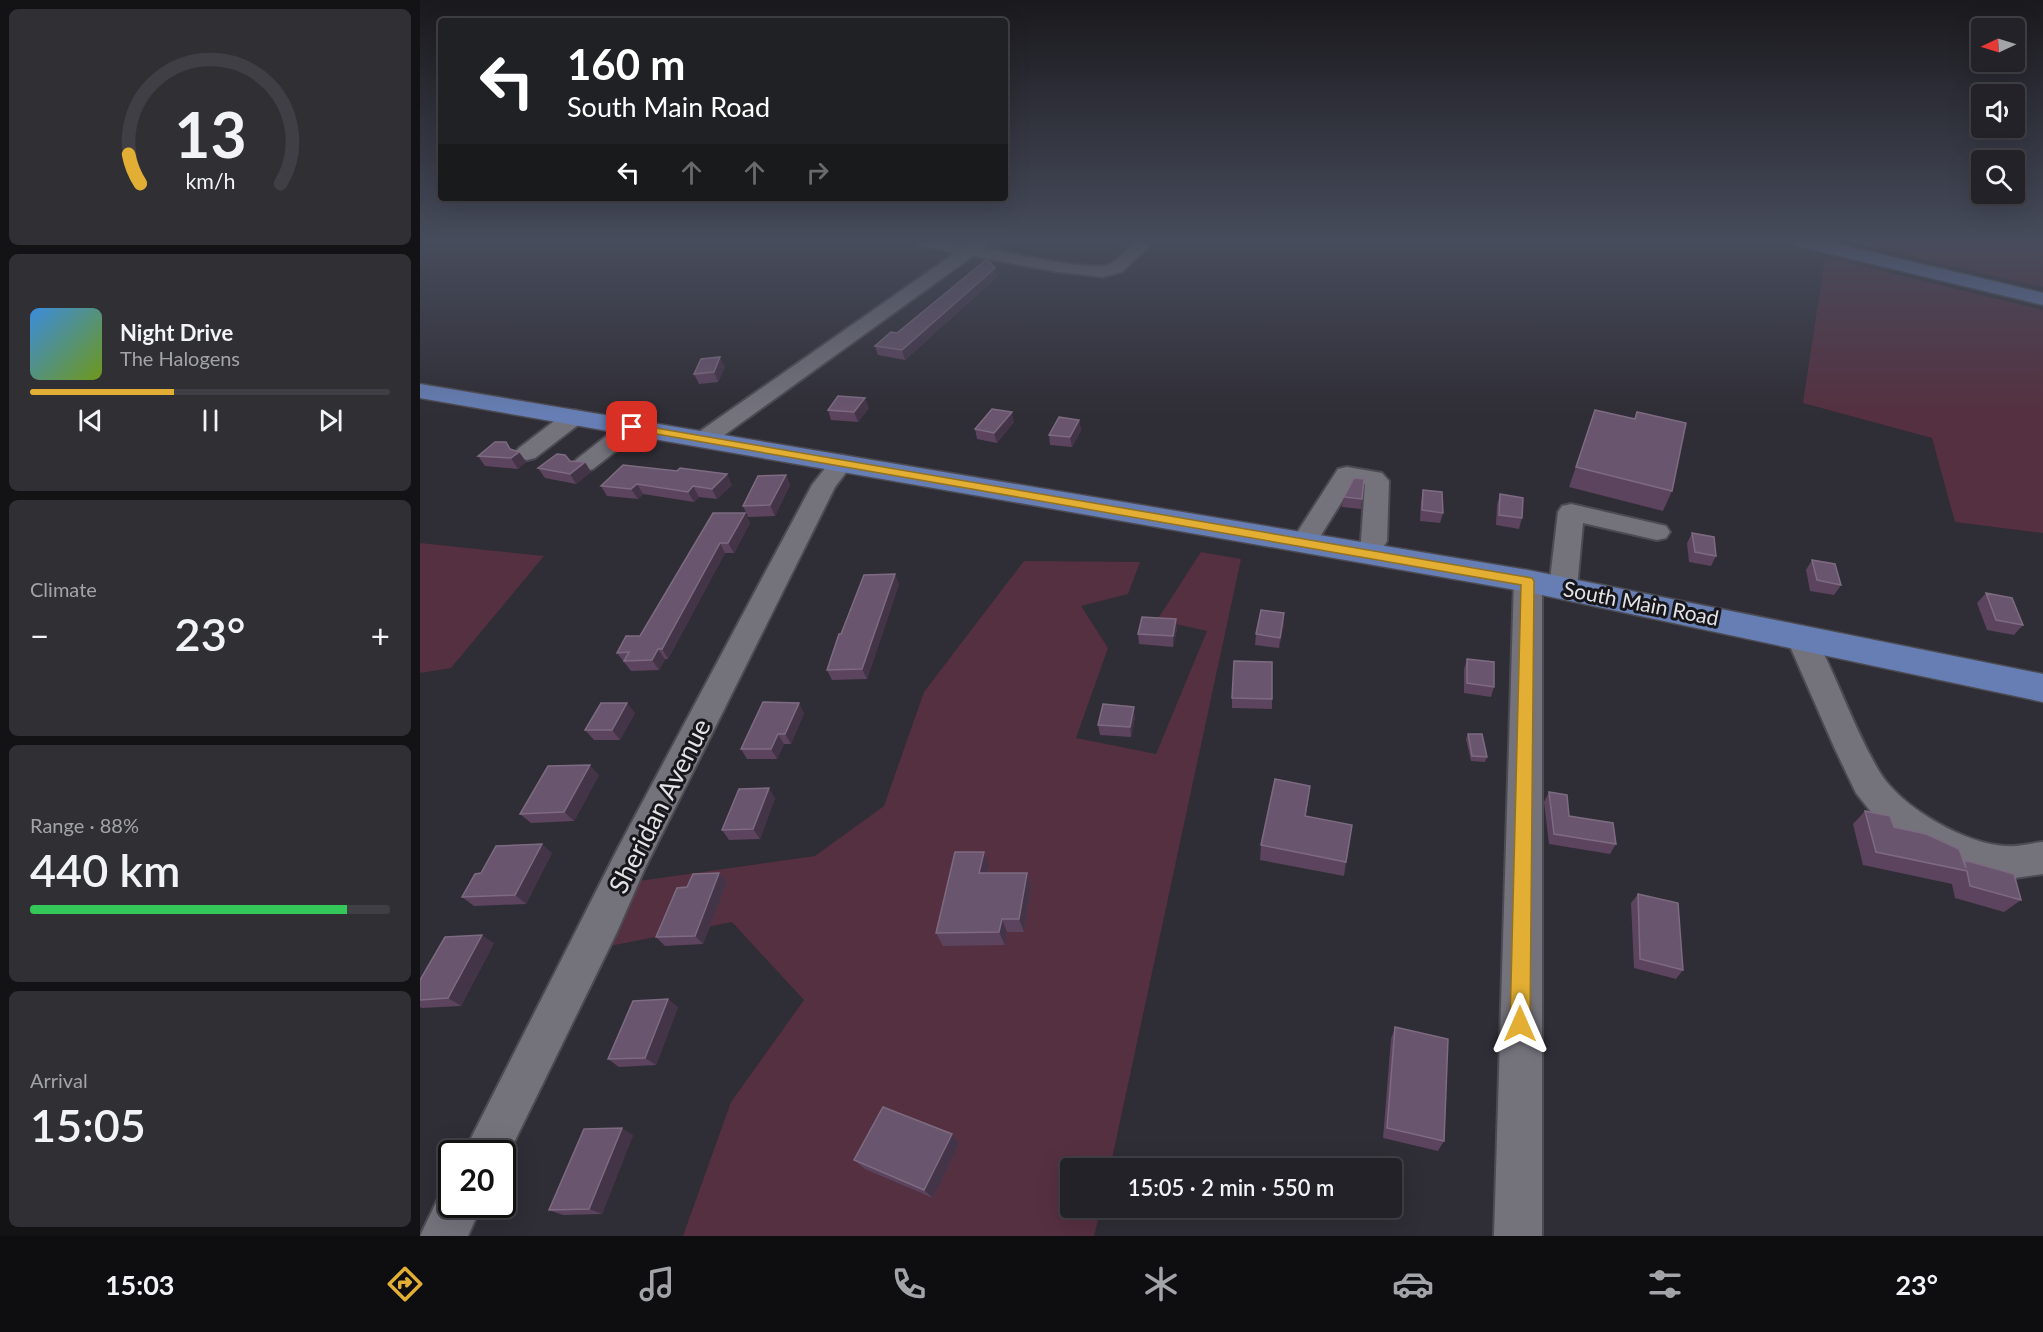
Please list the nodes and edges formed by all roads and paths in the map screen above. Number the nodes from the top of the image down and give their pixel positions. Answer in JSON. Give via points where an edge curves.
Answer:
{"nodes":[{"id":1,"x":900,"y":300,"type":"edge"},
{"id":2,"x":420,"y":391,"type":"edge"},
{"id":3,"x":574,"y":417,"type":"junction"},
{"id":4,"x":632,"y":427,"type":"junction"},
{"id":5,"x":704,"y":440,"type":"junction"},
{"id":6,"x":527,"y":453,"type":"dead end"},
{"id":7,"x":842,"y":462,"type":"junction"},
{"id":8,"x":585,"y":464,"type":"edge"},
{"id":9,"x":1657,"y":532,"type":"dead end"},
{"id":10,"x":1304,"y":542,"type":"junction"},
{"id":11,"x":1367,"y":553,"type":"junction"},
{"id":12,"x":1528,"y":581,"type":"junction"},
{"id":13,"x":1563,"y":588,"type":"junction"},
{"id":14,"x":1801,"y":637,"type":"junction"},
{"id":15,"x":2043,"y":688,"type":"edge"},
{"id":16,"x":2043,"y":858,"type":"edge"},
{"id":17,"x":492,"y":1140,"type":"edge"},
{"id":18,"x":452,"y":1218,"type":"edge"},
{"id":19,"x":443,"y":1236,"type":"edge"},
{"id":20,"x":1518,"y":1236,"type":"edge"}],
"edges":[{"from":1,"to":5,"type":"street"},
{"from":2,"to":3,"type":"main road","name":"South Main Road"},
{"from":3,"to":4,"type":"main road","name":"South Main Road"},
{"from":3,"to":6,"type":"street"},
{"from":4,"to":5,"type":"main road","name":"South Main Road"},
{"from":4,"to":8,"type":"street"},
{"from":5,"to":7,"type":"main road","name":"South Main Road"},
{"from":7,"to":10,"type":"main road","name":"South Main Road"},
{"from":7,"to":17,"type":"street","name":"Sheridan Avenue","via":[[824,485]]},
{"from":9,"to":13,"type":"street","via":[[1571,512]]},
{"from":10,"to":11,"type":"main road","name":"South Main Road"},
{"from":10,"to":11,"type":"street","via":[[1347,474],[1360,475],[1377,481],[1374,541]]},
{"from":11,"to":12,"type":"main road","name":"South Main Road"},
{"from":12,"to":13,"type":"main road","name":"South Main Road"},
{"from":12,"to":20,"type":"street"},
{"from":13,"to":14,"type":"main road","name":"South Main Road"},
{"from":14,"to":15,"type":"main road","name":"South Main Road"},
{"from":14,"to":16,"type":"street","via":[[1851,749],[1868,783],[1884,803],[1926,834],[1979,858],[2008,863]]},
{"from":18,"to":19,"type":"street"}]}
